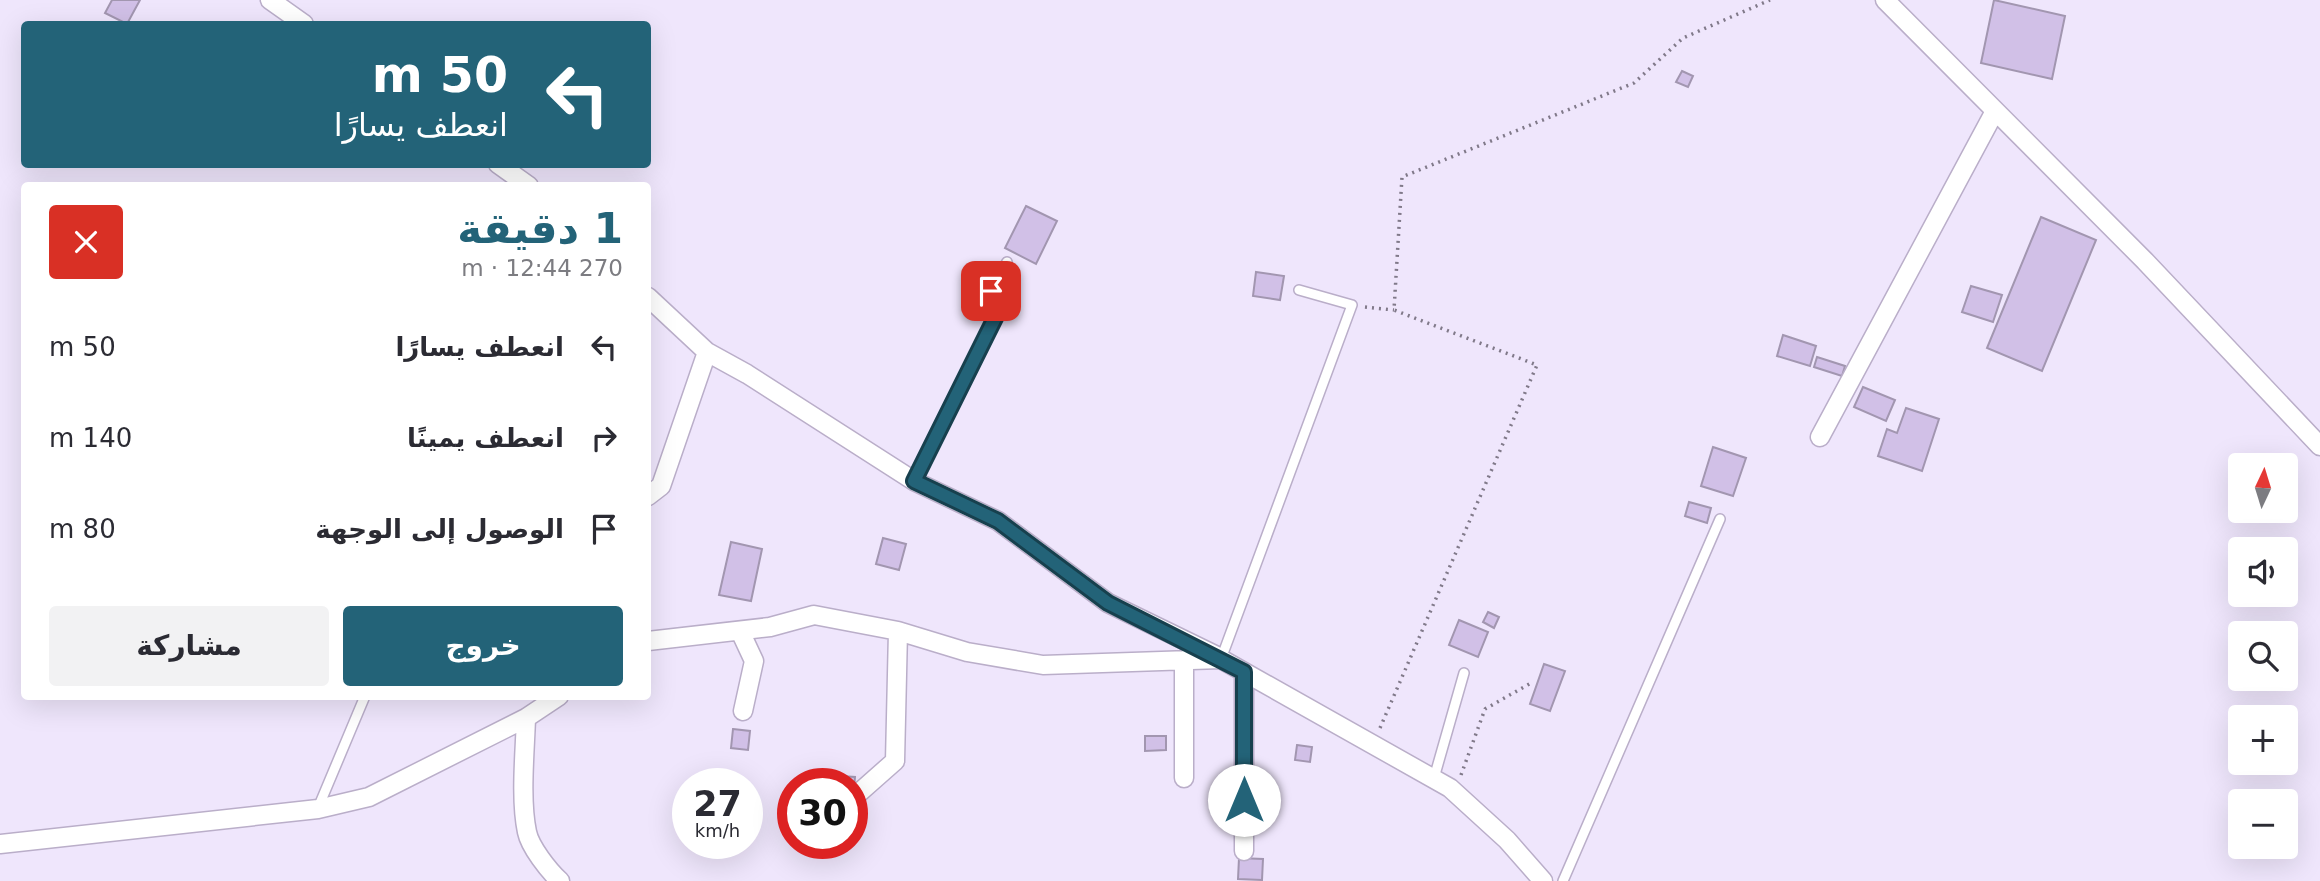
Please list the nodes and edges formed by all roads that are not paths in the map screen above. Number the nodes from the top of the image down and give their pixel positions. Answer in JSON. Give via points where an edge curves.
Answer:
{"nodes":[{"id":1,"x":270,"y":0,"type":"edge"},
{"id":2,"x":1885,"y":0,"type":"edge"},
{"id":3,"x":300,"y":21,"type":"edge"},
{"id":4,"x":1996,"y":111,"type":"junction"},
{"id":5,"x":504,"y":168,"type":"edge"},
{"id":6,"x":523,"y":182,"type":"edge"},
{"id":7,"x":1007,"y":262,"type":"dead end"},
{"id":8,"x":1299,"y":290,"type":"dead end"},
{"id":9,"x":651,"y":300,"type":"edge"},
{"id":10,"x":707,"y":352,"type":"junction"},
{"id":11,"x":1820,"y":437,"type":"dead end"},
{"id":12,"x":2320,"y":446,"type":"edge"},
{"id":13,"x":914,"y":481,"type":"junction"},
{"id":14,"x":651,"y":494,"type":"edge"},
{"id":15,"x":1720,"y":519,"type":"dead end"},
{"id":16,"x":740,"y":631,"type":"junction"},
{"id":17,"x":898,"y":631,"type":"junction"},
{"id":18,"x":651,"y":641,"type":"edge"},
{"id":19,"x":1221,"y":659,"type":"junction"},
{"id":20,"x":1184,"y":660,"type":"junction"},
{"id":21,"x":1244,"y":672,"type":"junction"},
{"id":22,"x":1464,"y":673,"type":"dead end"},
{"id":23,"x":363,"y":700,"type":"edge"},
{"id":24,"x":553,"y":700,"type":"edge"},
{"id":25,"x":743,"y":711,"type":"dead end"},
{"id":26,"x":526,"y":718,"type":"junction"},
{"id":27,"x":1184,"y":778,"type":"dead end"},
{"id":28,"x":1434,"y":778,"type":"junction"},
{"id":29,"x":868,"y":785,"type":"edge"},
{"id":30,"x":318,"y":809,"type":"junction"},
{"id":31,"x":0,"y":844,"type":"edge"},
{"id":32,"x":1244,"y":851,"type":"dead end"},
{"id":33,"x":560,"y":881,"type":"edge"},
{"id":34,"x":1542,"y":881,"type":"edge"},
{"id":35,"x":1563,"y":881,"type":"edge"}],
"edges":[{"from":1,"to":3,"type":"street"},
{"from":2,"to":4,"type":"street"},
{"from":4,"to":11,"type":"street"},
{"from":4,"to":12,"type":"street"},
{"from":5,"to":6,"type":"street"},
{"from":7,"to":13,"type":"lane","via":[[991,291],[996,316]]},
{"from":8,"to":19,"type":"lane","via":[[1352,305]]},
{"from":9,"to":10,"type":"street"},
{"from":10,"to":13,"type":"street"},
{"from":10,"to":14,"type":"street","via":[[661,486]]},
{"from":13,"to":19,"type":"street","via":[[998,521],[1108,603]]},
{"from":15,"to":35,"type":"lane"},
{"from":16,"to":17,"type":"street","via":[[814,615]]},
{"from":16,"to":18,"type":"street"},
{"from":16,"to":25,"type":"street","via":[[754,662]]},
{"from":17,"to":20,"type":"street","via":[[967,652],[1044,665]]},
{"from":17,"to":29,"type":"street","via":[[895,761]]},
{"from":19,"to":20,"type":"street"},
{"from":19,"to":21,"type":"street"},
{"from":20,"to":27,"type":"street"},
{"from":21,"to":28,"type":"street"},
{"from":21,"to":32,"type":"street"},
{"from":22,"to":28,"type":"lane"},
{"from":23,"to":30,"type":"lane"},
{"from":24,"to":26,"type":"street"},
{"from":26,"to":30,"type":"street","via":[[369,797]]},
{"from":26,"to":33,"type":"street","via":[[527,834]]},
{"from":28,"to":34,"type":"street","via":[[1507,840]]},
{"from":30,"to":31,"type":"street"}]}
